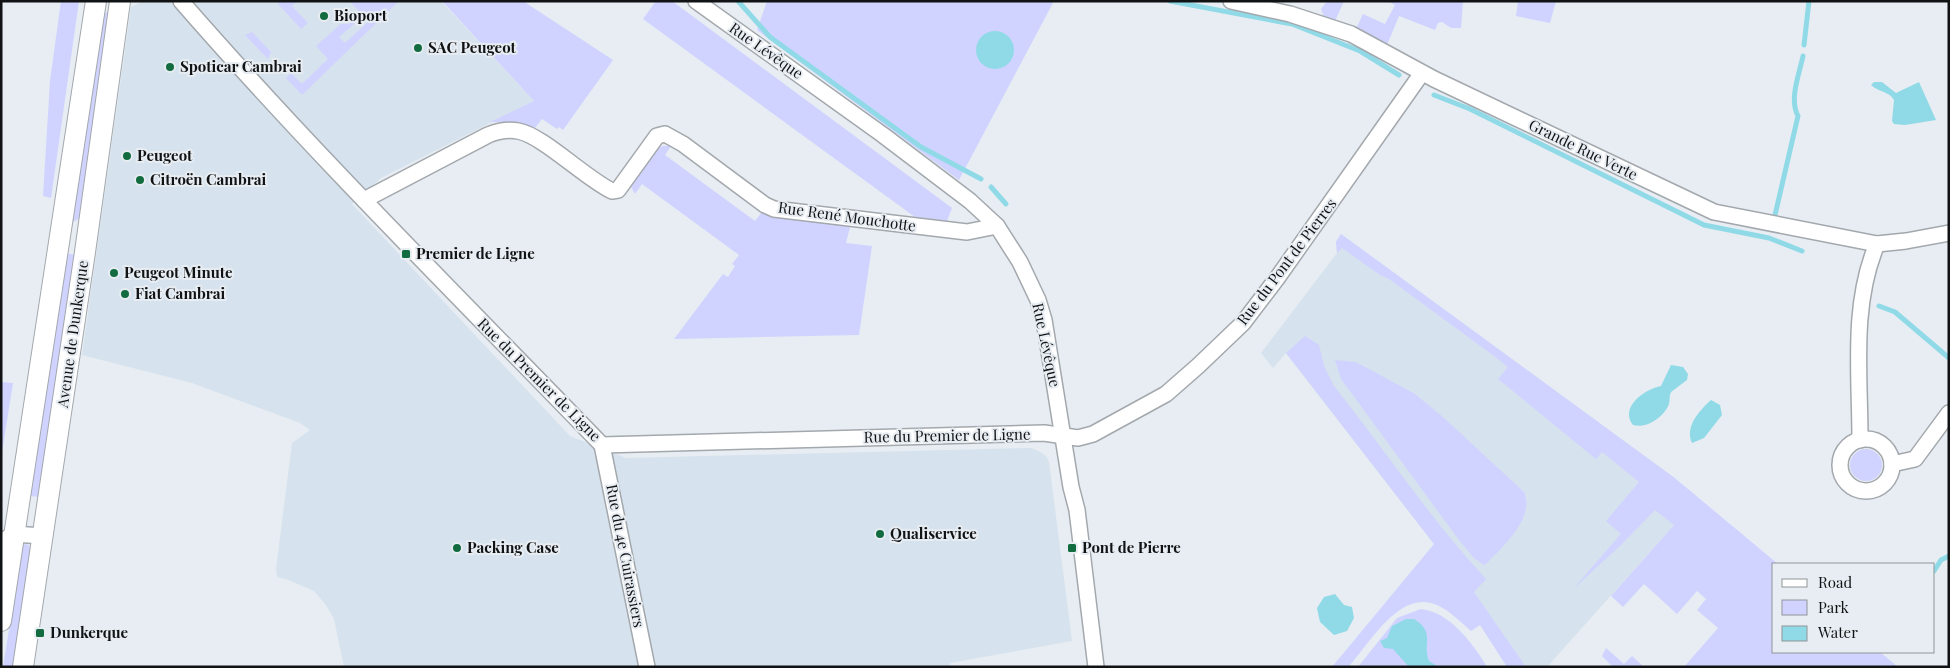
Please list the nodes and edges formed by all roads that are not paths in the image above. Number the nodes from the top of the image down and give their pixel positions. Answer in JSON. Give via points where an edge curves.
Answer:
{"nodes":[{"id":1,"x":96,"y":1,"type":"edge"},
{"id":2,"x":120,"y":1,"type":"edge"},
{"id":3,"x":181,"y":1,"type":"edge"},
{"id":4,"x":696,"y":1,"type":"edge"},
{"id":5,"x":1231,"y":1,"type":"edge"},
{"id":6,"x":1422,"y":73,"type":"junction"},
{"id":7,"x":364,"y":200,"type":"junction"},
{"id":8,"x":997,"y":226,"type":"junction"},
{"id":9,"x":1949,"y":233,"type":"edge"},
{"id":10,"x":1878,"y":244,"type":"junction"},
{"id":11,"x":1949,"y":413,"type":"edge"},
{"id":12,"x":1064,"y":436,"type":"junction"},
{"id":13,"x":1860,"y":440,"type":"junction"},
{"id":14,"x":602,"y":445,"type":"junction"},
{"id":15,"x":1892,"y":464,"type":"junction"},
{"id":16,"x":42,"y":536,"type":"junction"},
{"id":17,"x":8,"y":538,"type":"edge"},
{"id":18,"x":1,"y":621,"type":"edge"},
{"id":19,"x":23,"y":667,"type":"edge"},
{"id":20,"x":647,"y":667,"type":"edge"},
{"id":21,"x":1096,"y":667,"type":"edge"}],
"edges":[{"from":1,"to":17,"type":"main road","name":"Avenue de Dunkerque"},
{"from":2,"to":16,"type":"main road","name":"Avenue de Dunkerque","via":[[86,252]]},
{"from":3,"to":7,"type":"street","name":"Rue du Premier de Ligne","via":[[237,66]]},
{"from":4,"to":8,"type":"street","name":"Rue Lévêque","via":[[883,135],[970,201]]},
{"from":5,"to":6,"type":"street","name":"Grande Rue Verte","via":[[1339,28]]},
{"from":6,"to":10,"type":"street","name":"Grande Rue Verte","via":[[1714,212]]},
{"from":6,"to":12,"type":"street","name":"Rue du Pont de Pierres","via":[[1243,323],[1166,394],[1093,434],[1078,438]]},
{"from":7,"to":8,"type":"street","name":"Rue René Mouchotte","via":[[488,135],[509,130],[530,134],[592,179],[612,191],[618,190],[657,136],[665,134],[765,205],[774,208],[967,232]]},
{"from":7,"to":14,"type":"street","name":"Rue du Premier de Ligne"},
{"from":8,"to":12,"type":"street","name":"Rue Lévêque","via":[[1020,262],[1038,300]]},
{"from":9,"to":10,"type":"street","name":"Grande Rue Verte"},
{"from":10,"to":13,"type":"street","via":[[1860,303]]},
{"from":11,"to":15,"type":"street","via":[[1915,459]]},
{"from":12,"to":14,"type":"street","name":"Rue du Premier de Ligne","via":[[1044,433]]},
{"from":12,"to":21,"type":"street","name":"Rue Lévêque","via":[[1078,516]]},
{"from":13,"to":15,"type":"street","via":[[1881,444]]},
{"from":13,"to":15,"type":"street","via":[[1848,446],[1840,463],[1842,476],[1850,486],[1862,491],[1875,490],[1885,482]]},
{"from":14,"to":20,"type":"street","name":"Rue du 4e Cuirassiers"},
{"from":16,"to":17,"type":"street"},
{"from":16,"to":19,"type":"main road","name":"Avenue de Dunkerque"},
{"from":17,"to":18,"type":"main road","name":"Avenue de Dunkerque"}]}
